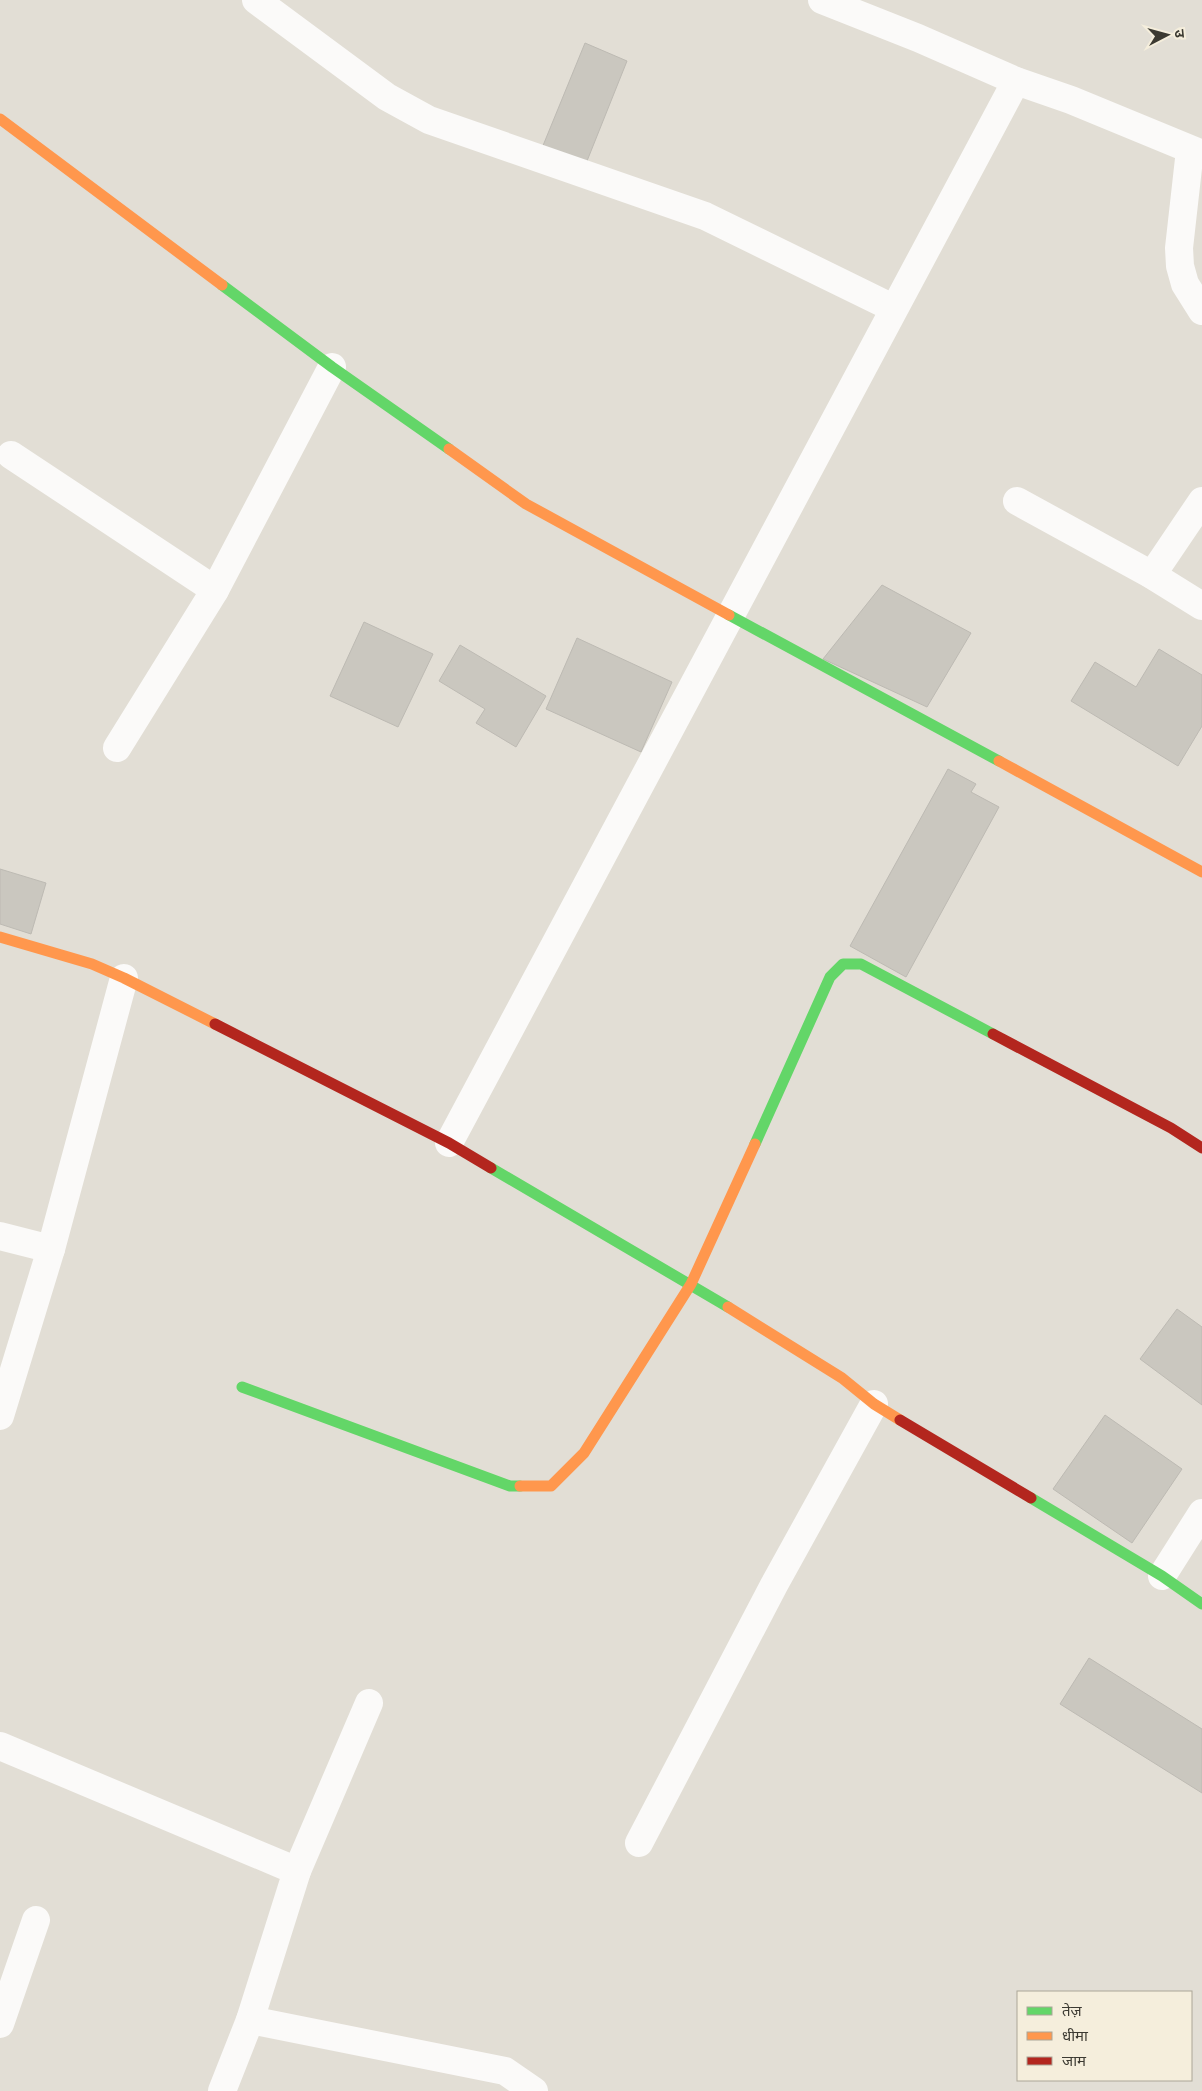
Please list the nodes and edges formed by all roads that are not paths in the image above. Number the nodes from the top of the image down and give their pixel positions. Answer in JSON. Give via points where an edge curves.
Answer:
{"nodes":[{"id":1,"x":256,"y":0,"type":"edge"},
{"id":2,"x":822,"y":0,"type":"edge"},
{"id":3,"x":1016,"y":81,"type":"junction"},
{"id":4,"x":0,"y":119,"type":"edge"},
{"id":5,"x":1196,"y":152,"type":"edge"},
{"id":6,"x":893,"y":308,"type":"junction"},
{"id":7,"x":1202,"y":311,"type":"edge"},
{"id":8,"x":332,"y":367,"type":"junction"},
{"id":9,"x":11,"y":455,"type":"dead end"},
{"id":10,"x":1017,"y":501,"type":"dead end"},
{"id":11,"x":1202,"y":502,"type":"edge"},
{"id":12,"x":1152,"y":575,"type":"junction"},
{"id":13,"x":215,"y":590,"type":"junction"},
{"id":14,"x":1202,"y":606,"type":"edge"},
{"id":15,"x":731,"y":616,"type":"junction"},
{"id":16,"x":116,"y":748,"type":"dead end"},
{"id":17,"x":1202,"y":872,"type":"edge"},
{"id":18,"x":0,"y":937,"type":"edge"},
{"id":19,"x":124,"y":978,"type":"junction"},
{"id":20,"x":449,"y":1143,"type":"junction"},
{"id":21,"x":1202,"y":1148,"type":"edge"},
{"id":22,"x":0,"y":1236,"type":"edge"},
{"id":23,"x":51,"y":1249,"type":"junction"},
{"id":24,"x":691,"y":1284,"type":"junction"},
{"id":25,"x":242,"y":1387,"type":"dead end"},
{"id":26,"x":874,"y":1404,"type":"junction"},
{"id":27,"x":0,"y":1416,"type":"edge"},
{"id":28,"x":1202,"y":1513,"type":"edge"},
{"id":29,"x":1162,"y":1576,"type":"junction"},
{"id":30,"x":1202,"y":1604,"type":"edge"},
{"id":31,"x":369,"y":1703,"type":"dead end"},
{"id":32,"x":0,"y":1746,"type":"edge"},
{"id":33,"x":639,"y":1843,"type":"dead end"},
{"id":34,"x":297,"y":1871,"type":"junction"},
{"id":35,"x":36,"y":1920,"type":"dead end"},
{"id":36,"x":250,"y":2020,"type":"junction"},
{"id":37,"x":0,"y":2024,"type":"edge"},
{"id":38,"x":222,"y":2091,"type":"edge"},
{"id":39,"x":534,"y":2091,"type":"edge"}],
"edges":[{"from":1,"to":6,"type":"street","via":[[387,97],[430,120],[704,216]]},
{"from":2,"to":3,"type":"street"},
{"from":3,"to":5,"type":"street","via":[[1071,100]]},
{"from":3,"to":6,"type":"street"},
{"from":4,"to":8,"type":"street"},
{"from":5,"to":7,"type":"street","via":[[1180,248],[1180,266],[1185,284]]},
{"from":6,"to":15,"type":"street"},
{"from":8,"to":13,"type":"street"},
{"from":8,"to":15,"type":"street","via":[[526,504]]},
{"from":9,"to":13,"type":"street"},
{"from":10,"to":12,"type":"street"},
{"from":11,"to":12,"type":"street"},
{"from":12,"to":14,"type":"street"},
{"from":13,"to":16,"type":"street"},
{"from":15,"to":17,"type":"street"},
{"from":15,"to":20,"type":"street"},
{"from":18,"to":19,"type":"street","via":[[92,964]]},
{"from":19,"to":20,"type":"street"},
{"from":19,"to":23,"type":"street"},
{"from":20,"to":24,"type":"street"},
{"from":21,"to":24,"type":"street","via":[[1171,1128],[861,964],[840,964],[830,977]]},
{"from":22,"to":23,"type":"street"},
{"from":23,"to":27,"type":"street"},
{"from":24,"to":25,"type":"street","via":[[584,1453],[551,1486],[510,1486]]},
{"from":24,"to":26,"type":"street","via":[[842,1378]]},
{"from":26,"to":29,"type":"street"},
{"from":26,"to":33,"type":"street","via":[[774,1585]]},
{"from":28,"to":29,"type":"street"},
{"from":29,"to":30,"type":"street"},
{"from":31,"to":34,"type":"street"},
{"from":32,"to":34,"type":"street"},
{"from":34,"to":36,"type":"street"},
{"from":35,"to":37,"type":"street"},
{"from":36,"to":38,"type":"street"},
{"from":36,"to":39,"type":"street","via":[[505,2071]]}]}
